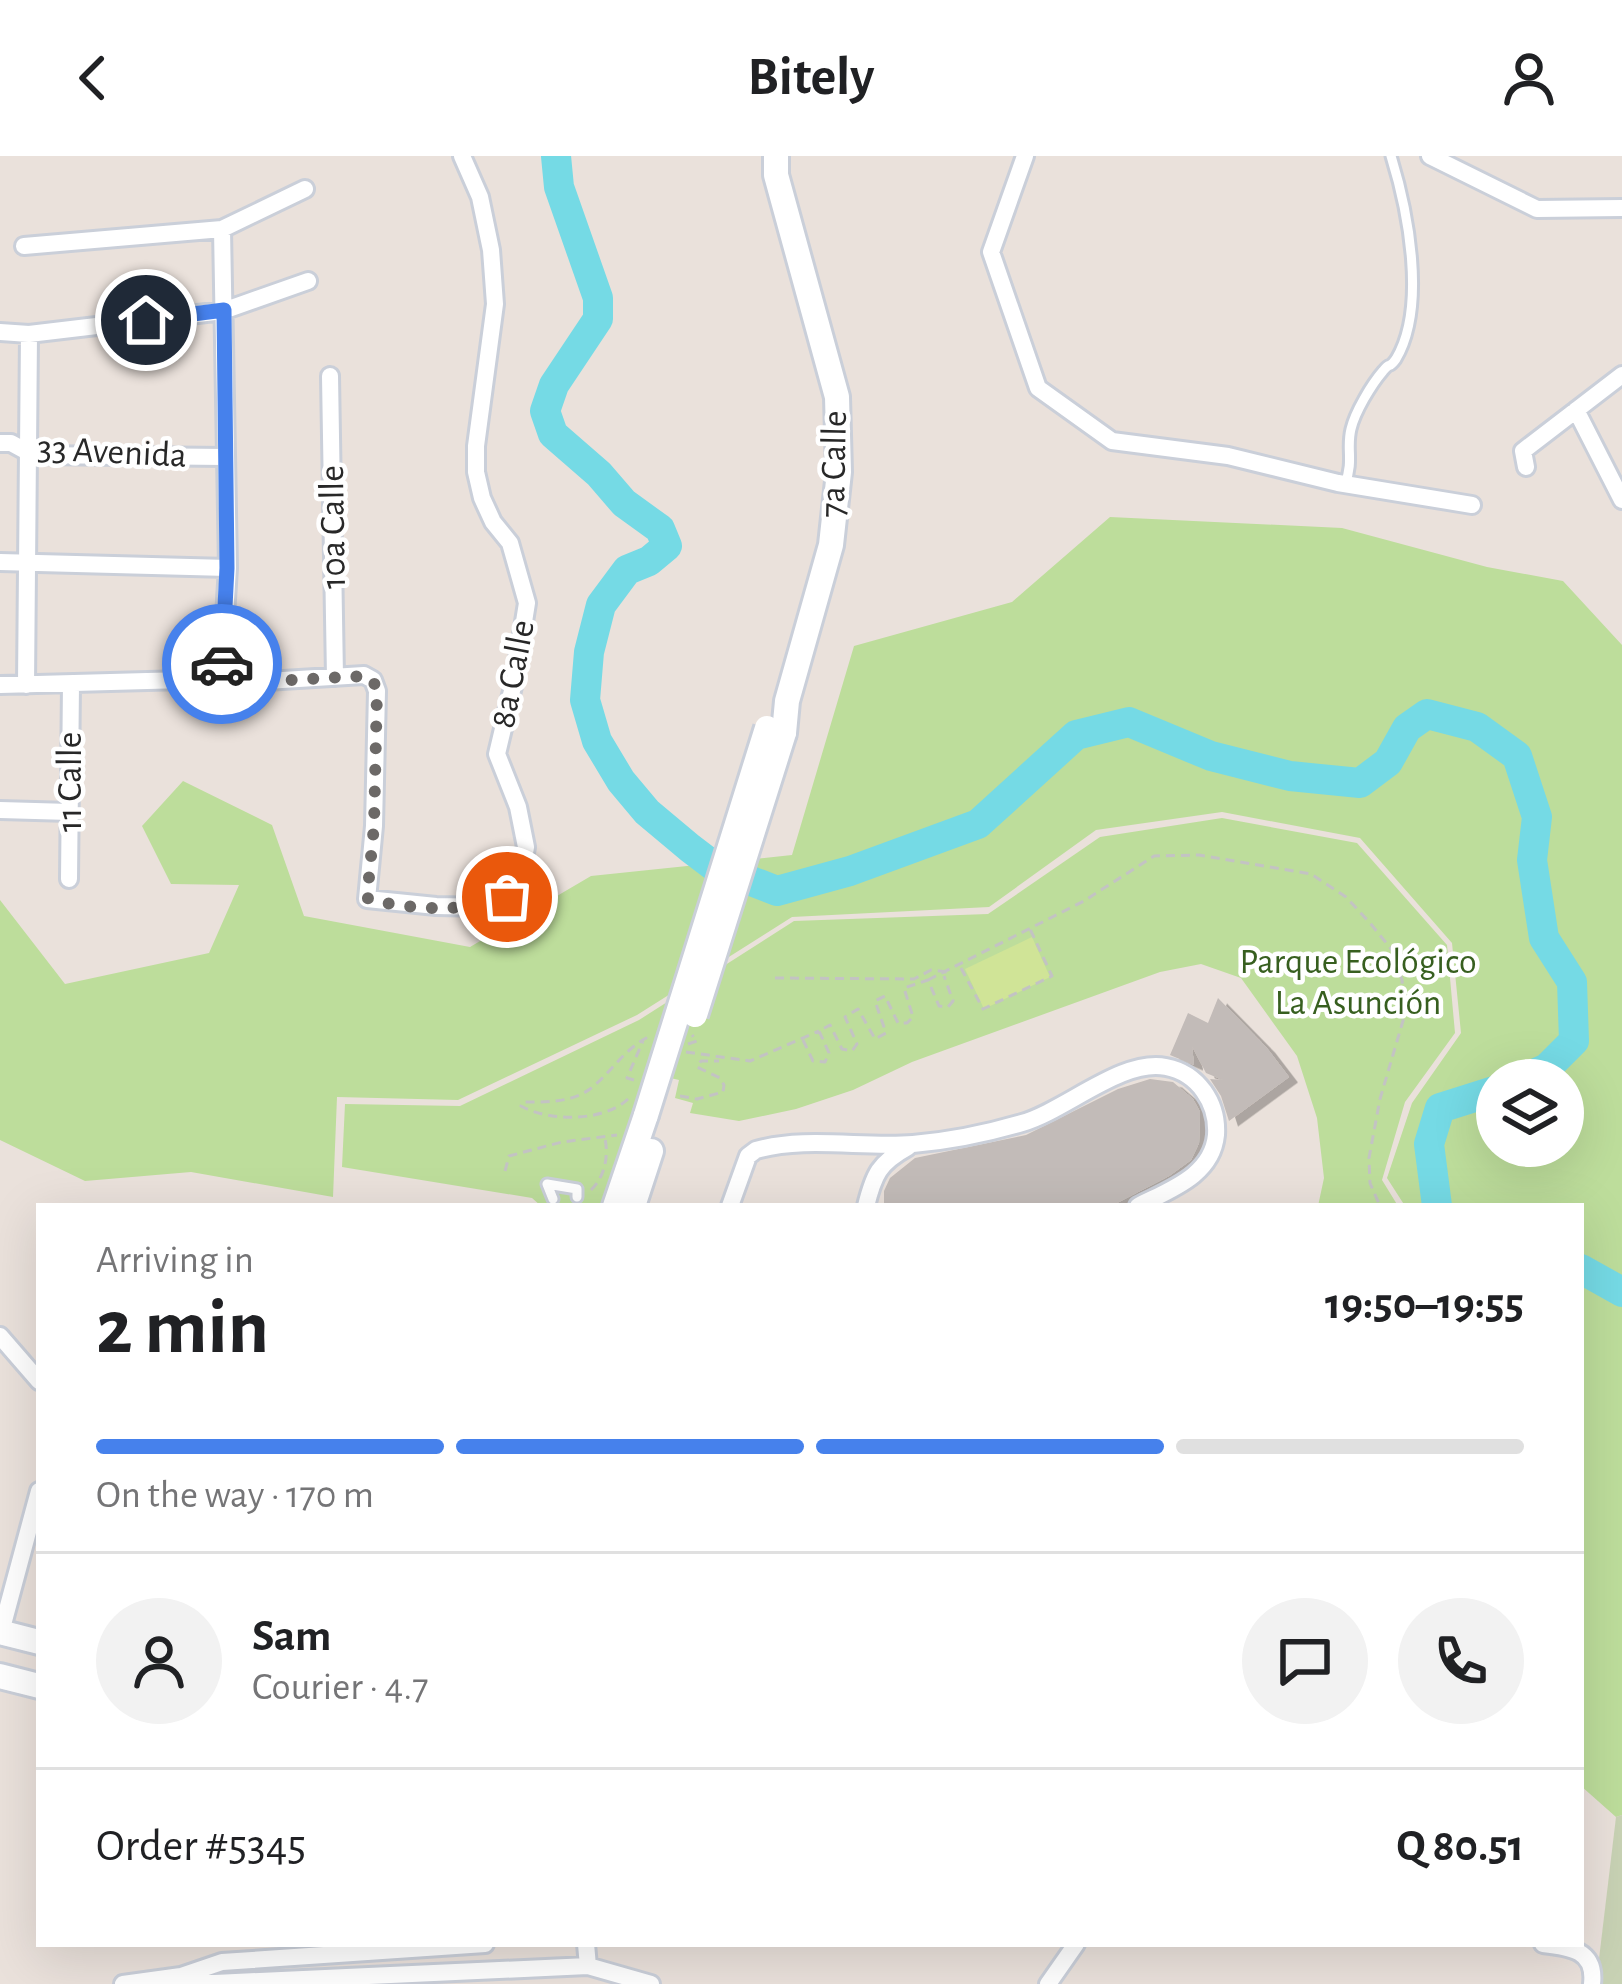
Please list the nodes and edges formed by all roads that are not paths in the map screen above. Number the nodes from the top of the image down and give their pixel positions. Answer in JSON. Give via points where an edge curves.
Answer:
{"nodes":[{"id":1,"x":462,"y":156,"type":"edge"},
{"id":2,"x":776,"y":156,"type":"edge"},
{"id":3,"x":1025,"y":156,"type":"edge"},
{"id":4,"x":1391,"y":156,"type":"edge"},
{"id":5,"x":1430,"y":156,"type":"edge"},
{"id":6,"x":1466,"y":156,"type":"edge"},
{"id":7,"x":1466,"y":177,"type":"junction"},
{"id":8,"x":305,"y":190,"type":"dead end"},
{"id":9,"x":1622,"y":208,"type":"edge"},
{"id":10,"x":222,"y":229,"type":"junction"},
{"id":11,"x":24,"y":246,"type":"dead end"},
{"id":12,"x":308,"y":281,"type":"dead end"},
{"id":13,"x":224,"y":310,"type":"junction"},
{"id":14,"x":0,"y":332,"type":"edge"},
{"id":15,"x":29,"y":334,"type":"junction"},
{"id":16,"x":1622,"y":375,"type":"edge"},
{"id":17,"x":330,"y":376,"type":"dead end"},
{"id":18,"x":1576,"y":410,"type":"junction"},
{"id":19,"x":0,"y":443,"type":"edge"},
{"id":20,"x":25,"y":451,"type":"junction"},
{"id":21,"x":225,"y":457,"type":"junction"},
{"id":22,"x":1526,"y":467,"type":"dead end"},
{"id":23,"x":1345,"y":484,"type":"junction"},
{"id":24,"x":1622,"y":500,"type":"edge"},
{"id":25,"x":1472,"y":506,"type":"dead end"},
{"id":26,"x":25,"y":561,"type":"junction"},
{"id":27,"x":0,"y":562,"type":"edge"},
{"id":28,"x":227,"y":568,"type":"junction"},
{"id":29,"x":335,"y":677,"type":"junction"},
{"id":30,"x":221,"y":679,"type":"junction"},
{"id":31,"x":70,"y":684,"type":"junction"},
{"id":32,"x":0,"y":685,"type":"edge"},
{"id":33,"x":26,"y":685,"type":"junction"},
{"id":34,"x":0,"y":810,"type":"edge"},
{"id":35,"x":70,"y":812,"type":"junction"},
{"id":36,"x":69,"y":879,"type":"dead end"},
{"id":37,"x":643,"y":1117,"type":"junction"},
{"id":38,"x":845,"y":1144,"type":"junction"},
{"id":39,"x":914,"y":1144,"type":"junction"},
{"id":40,"x":872,"y":1178,"type":"junction"},
{"id":41,"x":578,"y":1193,"type":"road end"},
{"id":42,"x":553,"y":1199,"type":"dead end"},
{"id":43,"x":616,"y":1203,"type":"edge"},
{"id":44,"x":633,"y":1203,"type":"edge"},
{"id":45,"x":731,"y":1203,"type":"edge"},
{"id":46,"x":867,"y":1203,"type":"edge"},
{"id":47,"x":1144,"y":1203,"type":"edge"},
{"id":48,"x":0,"y":1336,"type":"edge"},
{"id":49,"x":36,"y":1378,"type":"edge"},
{"id":50,"x":36,"y":1501,"type":"edge"},
{"id":51,"x":0,"y":1632,"type":"edge"},
{"id":52,"x":36,"y":1641,"type":"edge"},
{"id":53,"x":0,"y":1676,"type":"edge"},
{"id":54,"x":36,"y":1685,"type":"edge"},
{"id":55,"x":202,"y":1947,"type":"edge"},
{"id":56,"x":398,"y":1947,"type":"edge"},
{"id":57,"x":586,"y":1947,"type":"edge"},
{"id":58,"x":1074,"y":1947,"type":"edge"},
{"id":59,"x":1566,"y":1947,"type":"edge"},
{"id":60,"x":224,"y":1953,"type":"edge"},
{"id":61,"x":588,"y":1966,"type":"junction"},
{"id":62,"x":195,"y":1977,"type":"edge"},
{"id":63,"x":123,"y":1984,"type":"edge"},
{"id":64,"x":215,"y":1984,"type":"edge"},
{"id":65,"x":651,"y":1984,"type":"edge"},
{"id":66,"x":1048,"y":1984,"type":"edge"},
{"id":67,"x":1592,"y":1984,"type":"edge"}],
"edges":[{"from":1,"to":29,"type":"street","name":"8a Calle","via":[[480,197],[495,304],[476,472],[510,543],[526,603],[497,754],[526,847],[519,887],[507,897],[488,907],[367,898],[377,691],[364,676]]},
{"from":2,"to":37,"type":"main road","name":"7a Calle","bridge":true,"via":[[837,397],[831,545],[787,701]]},
{"from":3,"to":23,"type":"street","via":[[992,252],[1038,388],[1112,441],[1228,456]]},
{"from":4,"to":23,"type":"lane","via":[[1411,249],[1406,334],[1350,431]]},
{"from":5,"to":7,"type":"street"},
{"from":6,"to":7,"type":"street"},
{"from":7,"to":9,"type":"street","via":[[1538,209]]},
{"from":8,"to":10,"type":"street"},
{"from":10,"to":11,"type":"street"},
{"from":10,"to":13,"type":"street"},
{"from":12,"to":13,"type":"street"},
{"from":13,"to":15,"type":"street"},
{"from":13,"to":21,"type":"street"},
{"from":14,"to":15,"type":"street"},
{"from":15,"to":20,"type":"street","name":"11 Calle"},
{"from":16,"to":18,"type":"street"},
{"from":17,"to":29,"type":"street","name":"10a Calle"},
{"from":18,"to":22,"type":"street","via":[[1522,451]]},
{"from":18,"to":24,"type":"street"},
{"from":19,"to":20,"type":"street","name":"33 Avenida"},
{"from":20,"to":21,"type":"street","name":"33 Avenida"},
{"from":20,"to":26,"type":"street","name":"11 Calle"},
{"from":21,"to":28,"type":"street"},
{"from":23,"to":25,"type":"street"},
{"from":26,"to":27,"type":"street"},
{"from":26,"to":28,"type":"street"},
{"from":26,"to":33,"type":"street","name":"11 Calle"},
{"from":28,"to":30,"type":"street"},
{"from":29,"to":30,"type":"street"},
{"from":30,"to":31,"type":"street"},
{"from":31,"to":33,"type":"street"},
{"from":31,"to":35,"type":"street","name":"11 Calle"},
{"from":32,"to":33,"type":"street"},
{"from":34,"to":35,"type":"street"},
{"from":35,"to":36,"type":"street","name":"11 Calle"},
{"from":37,"to":43,"type":"main road","name":"7a Calle"},
{"from":37,"to":44,"type":"main road"},
{"from":38,"to":39,"type":"street"},
{"from":38,"to":40,"type":"street"},
{"from":38,"to":45,"type":"street","via":[[756,1150]]},
{"from":39,"to":40,"type":"street","via":[[883,1161]]},
{"from":39,"to":47,"type":"street","via":[[1046,1116],[1130,1071],[1165,1066],[1198,1082],[1208,1099],[1213,1150],[1188,1180]]},
{"from":40,"to":46,"type":"street"},
{"from":41,"to":42,"type":"lane","via":[[547,1184]]},
{"from":48,"to":49,"type":"street"},
{"from":50,"to":51,"type":"street"},
{"from":51,"to":52,"type":"main road"},
{"from":53,"to":54,"type":"main road"},
{"from":55,"to":62,"type":"street"},
{"from":56,"to":60,"type":"street"},
{"from":57,"to":61,"type":"street"},
{"from":58,"to":66,"type":"street"},
{"from":59,"to":67,"type":"street","via":[[1586,1956]]},
{"from":60,"to":62,"type":"street"},
{"from":60,"to":64,"type":"street"},
{"from":61,"to":64,"type":"street"},
{"from":61,"to":65,"type":"street"},
{"from":62,"to":63,"type":"street"},
{"from":62,"to":64,"type":"street"}]}
